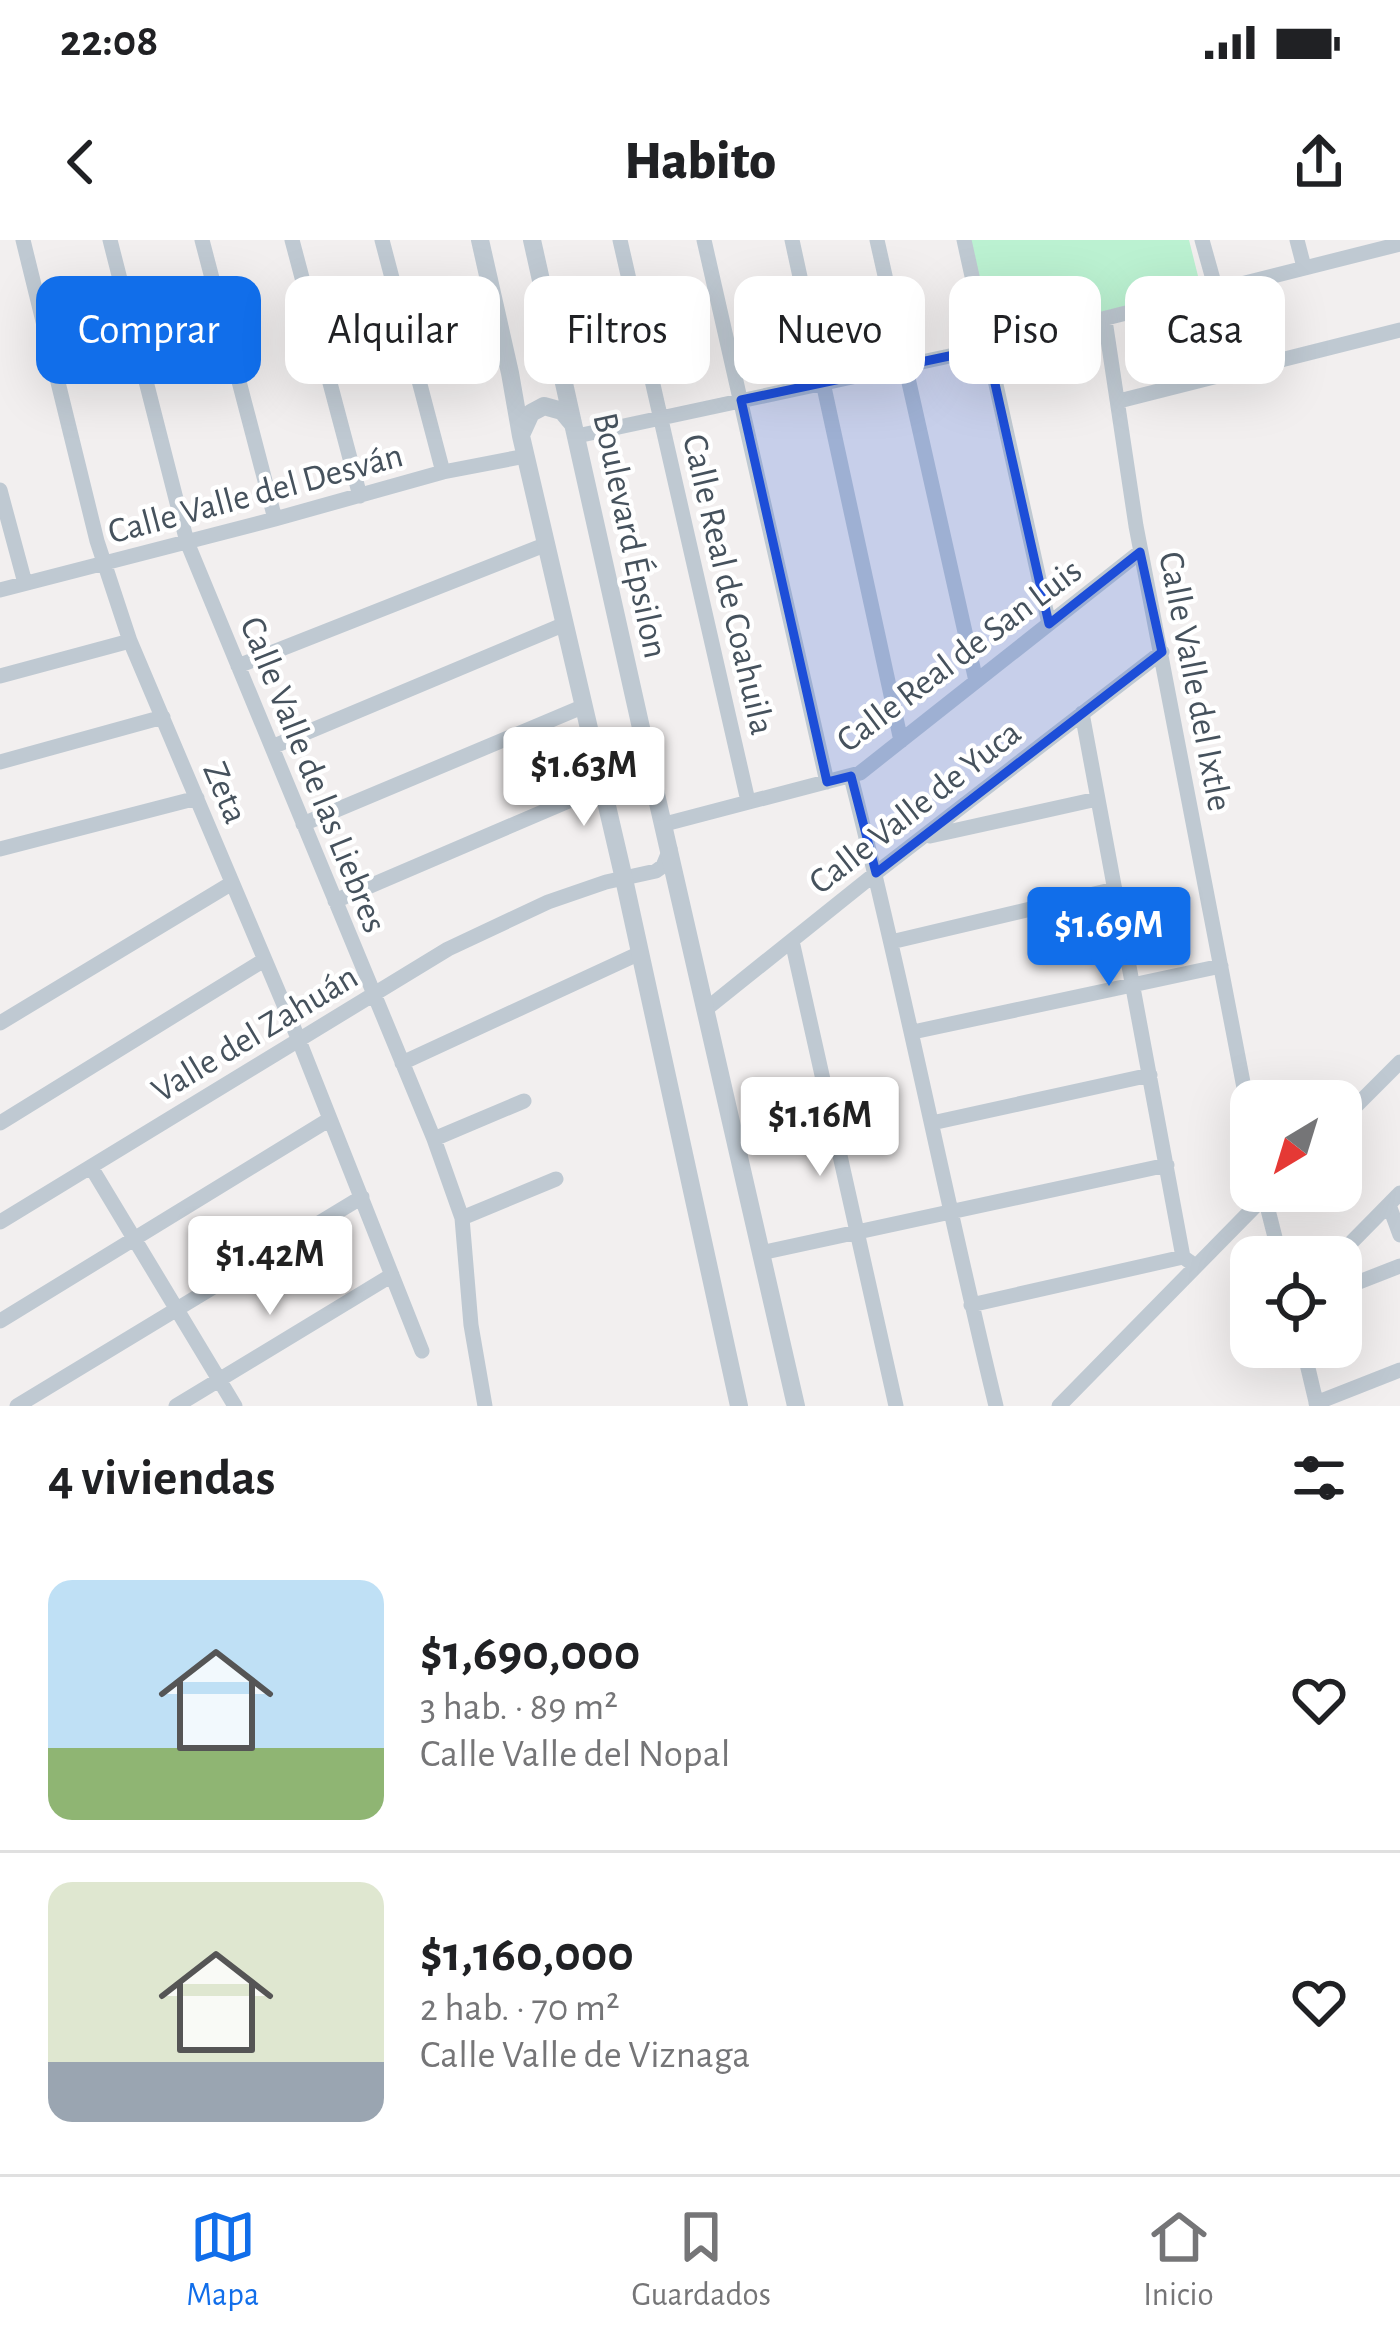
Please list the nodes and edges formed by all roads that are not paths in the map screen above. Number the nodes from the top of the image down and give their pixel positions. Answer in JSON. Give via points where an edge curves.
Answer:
{"nodes":[{"id":1,"x":23,"y":240,"type":"edge"},
{"id":2,"x":110,"y":240,"type":"edge"},
{"id":3,"x":202,"y":240,"type":"edge"},
{"id":4,"x":292,"y":240,"type":"edge"},
{"id":5,"x":382,"y":240,"type":"edge"},
{"id":6,"x":480,"y":240,"type":"edge"},
{"id":7,"x":532,"y":240,"type":"edge"},
{"id":8,"x":620,"y":240,"type":"edge"},
{"id":9,"x":704,"y":240,"type":"edge"},
{"id":10,"x":792,"y":240,"type":"edge"},
{"id":11,"x":877,"y":240,"type":"edge"},
{"id":12,"x":964,"y":240,"type":"edge"},
{"id":13,"x":1202,"y":240,"type":"edge"},
{"id":14,"x":1297,"y":240,"type":"edge"},
{"id":15,"x":1392,"y":244,"type":"edge"},
{"id":16,"x":1304,"y":267,"type":"junction"},
{"id":17,"x":800,"y":276,"type":"edge"},
{"id":18,"x":885,"y":276,"type":"edge"},
{"id":19,"x":972,"y":276,"type":"edge"},
{"id":20,"x":1212,"y":276,"type":"edge"},
{"id":21,"x":1270,"y":276,"type":"edge"},
{"id":22,"x":1125,"y":315,"type":"edge"},
{"id":23,"x":1106,"y":320,"type":"junction"},
{"id":24,"x":1101,"y":321,"type":"edge"},
{"id":25,"x":1400,"y":330,"type":"edge"},
{"id":26,"x":816,"y":384,"type":"edge"},
{"id":27,"x":825,"y":384,"type":"edge"},
{"id":28,"x":909,"y":384,"type":"edge"},
{"id":29,"x":995,"y":384,"type":"edge"},
{"id":30,"x":741,"y":400,"type":"junction"},
{"id":31,"x":1119,"y":401,"type":"junction"},
{"id":32,"x":662,"y":418,"type":"junction"},
{"id":33,"x":576,"y":432,"type":"junction"},
{"id":34,"x":523,"y":446,"type":"junction"},
{"id":35,"x":443,"y":472,"type":"junction"},
{"id":36,"x":0,"y":490,"type":"edge"},
{"id":37,"x":360,"y":496,"type":"junction"},
{"id":38,"x":275,"y":519,"type":"junction"},
{"id":39,"x":188,"y":542,"type":"junction"},
{"id":40,"x":547,"y":544,"type":"junction"},
{"id":41,"x":1141,"y":552,"type":"junction"},
{"id":42,"x":104,"y":563,"type":"junction"},
{"id":43,"x":25,"y":583,"type":"junction"},
{"id":44,"x":0,"y":590,"type":"edge"},
{"id":45,"x":565,"y":624,"type":"junction"},
{"id":46,"x":1049,"y":624,"type":"junction"},
{"id":47,"x":130,"y":641,"type":"junction"},
{"id":48,"x":1162,"y":652,"type":"junction"},
{"id":49,"x":238,"y":666,"type":"junction"},
{"id":50,"x":0,"y":676,"type":"edge"},
{"id":51,"x":976,"y":681,"type":"junction"},
{"id":52,"x":582,"y":706,"type":"junction"},
{"id":53,"x":1082,"y":713,"type":"junction"},
{"id":54,"x":163,"y":717,"type":"junction"},
{"id":55,"x":902,"y":741,"type":"junction"},
{"id":56,"x":272,"y":747,"type":"junction"},
{"id":57,"x":0,"y":762,"type":"edge"},
{"id":58,"x":851,"y":777,"type":"junction"},
{"id":59,"x":827,"y":782,"type":"junction"},
{"id":60,"x":601,"y":788,"type":"junction"},
{"id":61,"x":197,"y":798,"type":"junction"},
{"id":62,"x":1097,"y":799,"type":"junction"},
{"id":63,"x":748,"y":801,"type":"junction"},
{"id":64,"x":302,"y":824,"type":"junction"},
{"id":65,"x":665,"y":824,"type":"junction"},
{"id":66,"x":922,"y":838,"type":"junction"},
{"id":67,"x":0,"y":849,"type":"edge"},
{"id":68,"x":670,"y":849,"type":"junction"},
{"id":69,"x":876,"y":873,"type":"junction"},
{"id":70,"x":624,"y":879,"type":"junction"},
{"id":71,"x":232,"y":883,"type":"junction"},
{"id":72,"x":1115,"y":889,"type":"junction"},
{"id":73,"x":335,"y":901,"type":"junction"},
{"id":74,"x":792,"y":941,"type":"junction"},
{"id":75,"x":890,"y":942,"type":"junction"},
{"id":76,"x":640,"y":953,"type":"junction"},
{"id":77,"x":264,"y":960,"type":"junction"},
{"id":78,"x":1221,"y":966,"type":"junction"},
{"id":79,"x":1134,"y":983,"type":"junction"},
{"id":80,"x":373,"y":995,"type":"junction"},
{"id":81,"x":705,"y":1010,"type":"junction"},
{"id":82,"x":0,"y":1023,"type":"edge"},
{"id":83,"x":913,"y":1032,"type":"junction"},
{"id":84,"x":298,"y":1038,"type":"junction"},
{"id":85,"x":1400,"y":1062,"type":"edge"},
{"id":86,"x":402,"y":1063,"type":"junction"},
{"id":87,"x":1150,"y":1075,"type":"junction"},
{"id":88,"x":1243,"y":1080,"type":"edge"},
{"id":89,"x":1362,"y":1099,"type":"edge"},
{"id":90,"x":524,"y":1101,"type":"dead end"},
{"id":91,"x":330,"y":1119,"type":"junction"},
{"id":92,"x":0,"y":1123,"type":"edge"},
{"id":93,"x":932,"y":1123,"type":"junction"},
{"id":94,"x":434,"y":1139,"type":"junction"},
{"id":95,"x":1167,"y":1165,"type":"junction"},
{"id":96,"x":91,"y":1167,"type":"junction"},
{"id":97,"x":556,"y":1180,"type":"dead end"},
{"id":98,"x":362,"y":1197,"type":"junction"},
{"id":99,"x":1394,"y":1199,"type":"edge"},
{"id":100,"x":1245,"y":1212,"type":"edge"},
{"id":101,"x":951,"y":1213,"type":"junction"},
{"id":102,"x":462,"y":1218,"type":"junction"},
{"id":103,"x":0,"y":1222,"type":"edge"},
{"id":104,"x":858,"y":1231,"type":"junction"},
{"id":105,"x":1400,"y":1234,"type":"edge"},
{"id":106,"x":1358,"y":1236,"type":"edge"},
{"id":107,"x":134,"y":1238,"type":"junction"},
{"id":108,"x":760,"y":1253,"type":"junction"},
{"id":109,"x":1191,"y":1262,"type":"junction"},
{"id":110,"x":1400,"y":1266,"type":"edge"},
{"id":111,"x":392,"y":1275,"type":"junction"},
{"id":112,"x":1362,"y":1281,"type":"edge"},
{"id":113,"x":971,"y":1305,"type":"junction"},
{"id":114,"x":176,"y":1308,"type":"junction"},
{"id":115,"x":0,"y":1321,"type":"edge"},
{"id":116,"x":422,"y":1351,"type":"dead end"},
{"id":117,"x":1308,"y":1368,"type":"edge"},
{"id":118,"x":1400,"y":1370,"type":"edge"},
{"id":119,"x":219,"y":1379,"type":"junction"},
{"id":120,"x":1317,"y":1404,"type":"edge"},
{"id":121,"x":17,"y":1406,"type":"edge"},
{"id":122,"x":176,"y":1406,"type":"edge"},
{"id":123,"x":235,"y":1406,"type":"edge"},
{"id":124,"x":485,"y":1406,"type":"edge"},
{"id":125,"x":739,"y":1406,"type":"edge"},
{"id":126,"x":796,"y":1406,"type":"edge"},
{"id":127,"x":896,"y":1406,"type":"edge"},
{"id":128,"x":996,"y":1406,"type":"edge"},
{"id":129,"x":1059,"y":1406,"type":"edge"}],
"edges":[{"from":1,"to":42,"type":"street","name":"Zeta"},
{"from":2,"to":39,"type":"street","name":"Calle Valle de las Liebres"},
{"from":3,"to":38,"type":"street"},
{"from":4,"to":37,"type":"street"},
{"from":5,"to":35,"type":"street"},
{"from":6,"to":34,"type":"street"},
{"from":7,"to":33,"type":"street","name":"Boulevard Épsilon"},
{"from":8,"to":32,"type":"street","name":"Calle Real de Coahuila"},
{"from":9,"to":30,"type":"street"},
{"from":10,"to":17,"type":"street"},
{"from":11,"to":18,"type":"street"},
{"from":12,"to":19,"type":"street"},
{"from":13,"to":20,"type":"street"},
{"from":14,"to":16,"type":"street"},
{"from":15,"to":16,"type":"street"},
{"from":16,"to":21,"type":"street"},
{"from":22,"to":23,"type":"street"},
{"from":23,"to":24,"type":"street"},
{"from":23,"to":31,"type":"street","name":"Calle Valle del Ixtle"},
{"from":25,"to":31,"type":"street"},
{"from":26,"to":30,"type":"street"},
{"from":27,"to":55,"type":"street"},
{"from":28,"to":51,"type":"street"},
{"from":29,"to":46,"type":"street"},
{"from":30,"to":32,"type":"street"},
{"from":30,"to":59,"type":"street"},
{"from":31,"to":41,"type":"street","name":"Calle Valle del Ixtle"},
{"from":32,"to":33,"type":"street"},
{"from":32,"to":63,"type":"street","name":"Calle Real de Coahuila"},
{"from":33,"to":34,"type":"street","via":[[562,411],[544,406],[531,413]]},
{"from":33,"to":65,"type":"street","name":"Boulevard Épsilon"},
{"from":34,"to":35,"type":"street","name":"Calle Valle del Desván"},
{"from":34,"to":40,"type":"street"},
{"from":35,"to":37,"type":"street","name":"Calle Valle del Desván"},
{"from":36,"to":43,"type":"street"},
{"from":37,"to":38,"type":"street","name":"Calle Valle del Desván"},
{"from":38,"to":39,"type":"street","name":"Calle Valle del Desván"},
{"from":39,"to":42,"type":"street","name":"Calle Valle del Desván"},
{"from":39,"to":49,"type":"street","name":"Calle Valle de las Liebres"},
{"from":40,"to":45,"type":"street"},
{"from":40,"to":49,"type":"street"},
{"from":41,"to":46,"type":"street","name":"Calle Real de San Luis"},
{"from":41,"to":48,"type":"street","name":"Calle Valle del Ixtle"},
{"from":42,"to":43,"type":"street","name":"Calle Valle del Desván"},
{"from":42,"to":47,"type":"street","name":"Zeta"},
{"from":43,"to":44,"type":"street","name":"Calle Valle del Desván"},
{"from":45,"to":52,"type":"street"},
{"from":45,"to":56,"type":"street"},
{"from":46,"to":51,"type":"street","name":"Calle Real de San Luis"},
{"from":47,"to":50,"type":"street"},
{"from":47,"to":54,"type":"street","name":"Zeta"},
{"from":48,"to":53,"type":"street","name":"Calle Valle de Yuca"},
{"from":48,"to":78,"type":"street","name":"Calle Valle del Ixtle"},
{"from":49,"to":56,"type":"street","name":"Calle Valle de las Liebres"},
{"from":51,"to":55,"type":"street","name":"Calle Real de San Luis"},
{"from":52,"to":60,"type":"street"},
{"from":52,"to":64,"type":"street"},
{"from":53,"to":62,"type":"street"},
{"from":53,"to":66,"type":"street","name":"Calle Valle de Yuca"},
{"from":54,"to":57,"type":"street"},
{"from":54,"to":61,"type":"street","name":"Zeta"},
{"from":55,"to":58,"type":"street","name":"Calle Real de San Luis"},
{"from":56,"to":64,"type":"street","name":"Calle Valle de las Liebres"},
{"from":58,"to":59,"type":"street","name":"Calle Real de San Luis"},
{"from":58,"to":69,"type":"street"},
{"from":59,"to":63,"type":"street","name":"Calle Real de San Luis"},
{"from":60,"to":70,"type":"street"},
{"from":60,"to":73,"type":"street"},
{"from":61,"to":67,"type":"street"},
{"from":61,"to":71,"type":"street","name":"Zeta"},
{"from":62,"to":66,"type":"street"},
{"from":62,"to":72,"type":"street"},
{"from":63,"to":65,"type":"street","name":"Calle Real de San Luis"},
{"from":64,"to":73,"type":"street","name":"Calle Valle de las Liebres"},
{"from":65,"to":68,"type":"street","name":"Boulevard Épsilon"},
{"from":66,"to":69,"type":"street","name":"Calle Valle de Yuca"},
{"from":68,"to":70,"type":"street","name":"Valle del Zahuán","via":[[656,871]]},
{"from":68,"to":81,"type":"street","name":"Boulevard Épsilon"},
{"from":69,"to":74,"type":"street","name":"Calle Valle de Yuca"},
{"from":69,"to":75,"type":"street"},
{"from":70,"to":76,"type":"street"},
{"from":70,"to":80,"type":"street","name":"Valle del Zahuán","via":[[520,914]]},
{"from":71,"to":77,"type":"street","name":"Zeta"},
{"from":71,"to":82,"type":"street"},
{"from":72,"to":75,"type":"street"},
{"from":72,"to":79,"type":"street"},
{"from":73,"to":80,"type":"street","name":"Calle Valle de las Liebres"},
{"from":74,"to":81,"type":"street","name":"Calle Valle de Yuca"},
{"from":74,"to":104,"type":"street"},
{"from":75,"to":83,"type":"street"},
{"from":76,"to":86,"type":"street"},
{"from":76,"to":125,"type":"street"},
{"from":77,"to":84,"type":"street","name":"Zeta"},
{"from":77,"to":92,"type":"street"},
{"from":78,"to":79,"type":"street"},
{"from":78,"to":88,"type":"street","name":"Calle Valle del Ixtle"},
{"from":79,"to":83,"type":"street"},
{"from":79,"to":87,"type":"street"},
{"from":80,"to":84,"type":"street","name":"Valle del Zahuán"},
{"from":80,"to":86,"type":"street","name":"Calle Valle de las Liebres"},
{"from":81,"to":108,"type":"street","name":"Boulevard Épsilon"},
{"from":83,"to":93,"type":"street"},
{"from":84,"to":91,"type":"street","name":"Zeta"},
{"from":84,"to":96,"type":"street","name":"Valle del Zahuán"},
{"from":85,"to":89,"type":"street"},
{"from":86,"to":94,"type":"street","name":"Calle Valle de las Liebres"},
{"from":87,"to":93,"type":"street"},
{"from":87,"to":95,"type":"street"},
{"from":90,"to":94,"type":"street"},
{"from":91,"to":98,"type":"street","name":"Zeta"},
{"from":91,"to":107,"type":"street"},
{"from":93,"to":101,"type":"street"},
{"from":94,"to":102,"type":"street","name":"Calle Valle de las Liebres"},
{"from":95,"to":101,"type":"street"},
{"from":95,"to":109,"type":"street"},
{"from":96,"to":103,"type":"street","name":"Valle del Zahuán"},
{"from":96,"to":107,"type":"street"},
{"from":97,"to":102,"type":"street"},
{"from":98,"to":111,"type":"street","name":"Zeta"},
{"from":98,"to":114,"type":"street"},
{"from":99,"to":105,"type":"street"},
{"from":99,"to":106,"type":"street"},
{"from":100,"to":109,"type":"street"},
{"from":101,"to":104,"type":"street"},
{"from":101,"to":113,"type":"street"},
{"from":102,"to":124,"type":"street","name":"Calle Valle de las Liebres"},
{"from":104,"to":108,"type":"street"},
{"from":104,"to":127,"type":"street"},
{"from":107,"to":114,"type":"street"},
{"from":107,"to":115,"type":"street"},
{"from":108,"to":126,"type":"street","name":"Boulevard Épsilon"},
{"from":109,"to":113,"type":"street"},
{"from":109,"to":129,"type":"street"},
{"from":110,"to":112,"type":"street"},
{"from":111,"to":116,"type":"street","name":"Zeta"},
{"from":111,"to":119,"type":"street"},
{"from":113,"to":128,"type":"street"},
{"from":114,"to":119,"type":"street"},
{"from":114,"to":121,"type":"street"},
{"from":117,"to":120,"type":"street"},
{"from":118,"to":120,"type":"street"},
{"from":119,"to":122,"type":"street"},
{"from":119,"to":123,"type":"street"}]}
